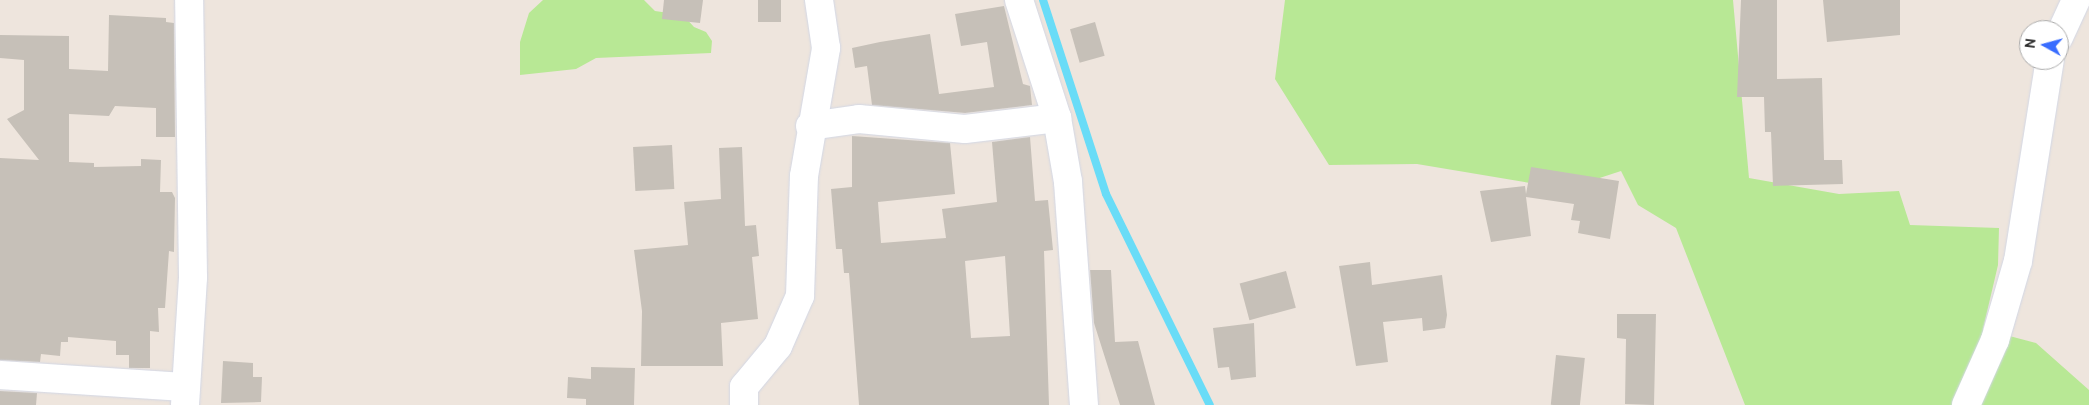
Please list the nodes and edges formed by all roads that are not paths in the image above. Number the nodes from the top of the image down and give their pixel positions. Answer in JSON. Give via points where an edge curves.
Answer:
{"nodes":[{"id":1,"x":189,"y":0,"type":"edge"},
{"id":2,"x":819,"y":0,"type":"edge"},
{"id":3,"x":1019,"y":0,"type":"edge"},
{"id":4,"x":2076,"y":0,"type":"edge"},
{"id":5,"x":2067,"y":20,"type":"edge"},
{"id":6,"x":2048,"y":70,"type":"edge"},
{"id":7,"x":1057,"y":118,"type":"junction"},
{"id":8,"x":810,"y":126,"type":"junction"},
{"id":9,"x":0,"y":375,"type":"edge"},
{"id":10,"x":185,"y":396,"type":"edge"},
{"id":11,"x":744,"y":405,"type":"edge"},
{"id":12,"x":1084,"y":405,"type":"edge"},
{"id":13,"x":1966,"y":405,"type":"edge"}],
"edges":[{"from":1,"to":10,"type":"street","via":[[194,268]]},
{"from":2,"to":8,"type":"street","via":[[826,48]]},
{"from":3,"to":7,"type":"street"},
{"from":4,"to":5,"type":"street"},
{"from":6,"to":13,"type":"street","via":[[2018,261],[1995,340]]},
{"from":7,"to":8,"type":"street","via":[[965,129],[859,119]]},
{"from":7,"to":12,"type":"street","via":[[1068,182]]},
{"from":8,"to":11,"type":"street","via":[[804,176],[800,296],[778,346],[744,387]]},
{"from":9,"to":10,"type":"street"}]}
